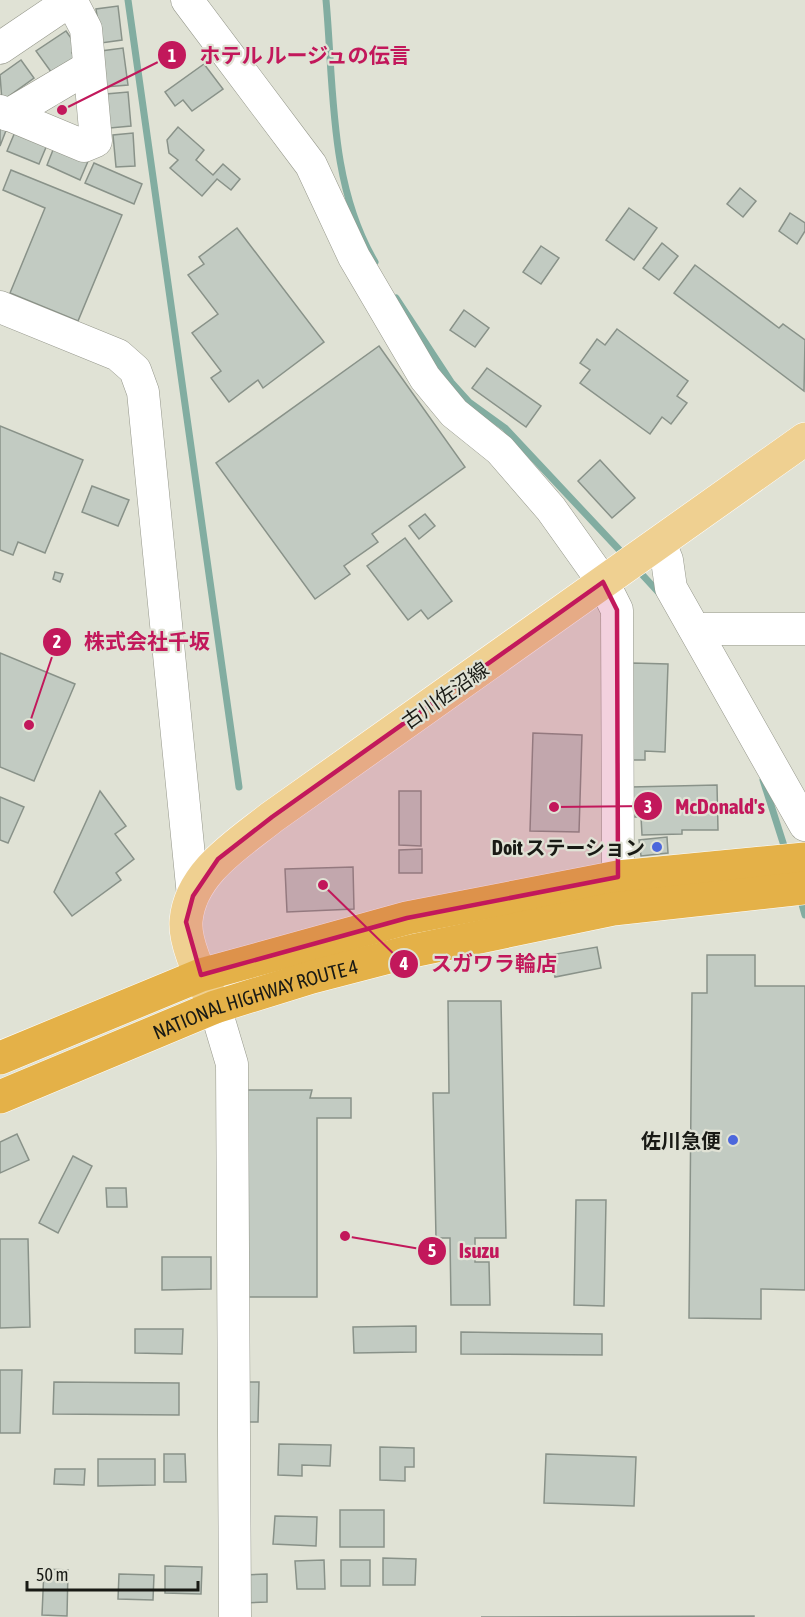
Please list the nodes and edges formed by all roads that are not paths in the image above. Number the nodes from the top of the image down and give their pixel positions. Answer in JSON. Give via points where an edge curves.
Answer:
{"nodes":[{"id":1,"x":71,"y":0,"type":"edge"},
{"id":2,"x":187,"y":0,"type":"edge"},
{"id":3,"x":0,"y":48,"type":"edge"},
{"id":4,"x":89,"y":67,"type":"junction"},
{"id":5,"x":4,"y":113,"type":"edge"},
{"id":6,"x":0,"y":307,"type":"edge"},
{"id":7,"x":805,"y":439,"type":"edge"},
{"id":8,"x":633,"y":562,"type":"junction"},
{"id":9,"x":696,"y":629,"type":"junction"},
{"id":10,"x":805,"y":629,"type":"edge"},
{"id":11,"x":805,"y":825,"type":"edge"},
{"id":12,"x":805,"y":859,"type":"edge"},
{"id":13,"x":618,"y":878,"type":"junction"},
{"id":14,"x":786,"y":880,"type":"edge"},
{"id":15,"x":193,"y":896,"type":"junction"},
{"id":16,"x":201,"y":975,"type":"junction"},
{"id":17,"x":215,"y":1007,"type":"junction"},
{"id":18,"x":0,"y":1058,"type":"edge"},
{"id":19,"x":0,"y":1097,"type":"edge"},
{"id":20,"x":235,"y":1617,"type":"edge"}],
"edges":[{"from":1,"to":3,"type":"street"},
{"from":1,"to":4,"type":"street","via":[[86,29]]},
{"from":2,"to":8,"type":"street","via":[[311,165],[354,257],[425,378],[454,412],[500,450],[551,509]]},
{"from":4,"to":5,"type":"street"},
{"from":4,"to":5,"type":"street","via":[[96,141],[84,146]]},
{"from":6,"to":15,"type":"street","via":[[118,355],[135,370],[143,392]]},
{"from":7,"to":8,"type":"main road","name":"古川佐沼線"},
{"from":8,"to":9,"type":"street","via":[[667,560],[671,588]]},
{"from":8,"to":13,"type":"street","via":[[617,610]]},
{"from":8,"to":15,"type":"main road","name":"古川佐沼線","via":[[272,817],[218,859]]},
{"from":9,"to":10,"type":"street"},
{"from":9,"to":11,"type":"street"},
{"from":12,"to":14,"type":"highway","name":"NATIONAL HIGHWAY ROUTE 4"},
{"from":13,"to":14,"type":"highway","name":"NATIONAL HIGHWAY ROUTE 4"},
{"from":13,"to":16,"type":"highway","name":"NATIONAL HIGHWAY ROUTE 4","via":[[407,918]]},
{"from":14,"to":17,"type":"highway","name":"NATIONAL HIGHWAY ROUTE 4","via":[[613,909],[412,951]]},
{"from":15,"to":16,"type":"main road","name":"古川佐沼線","via":[[186,922]]},
{"from":16,"to":17,"type":"main road","name":"古川佐沼線"},
{"from":16,"to":18,"type":"highway","name":"NATIONAL HIGHWAY ROUTE 4"},
{"from":17,"to":19,"type":"highway","name":"NATIONAL HIGHWAY ROUTE 4"},
{"from":17,"to":20,"type":"street","via":[[232,1065]]}]}
